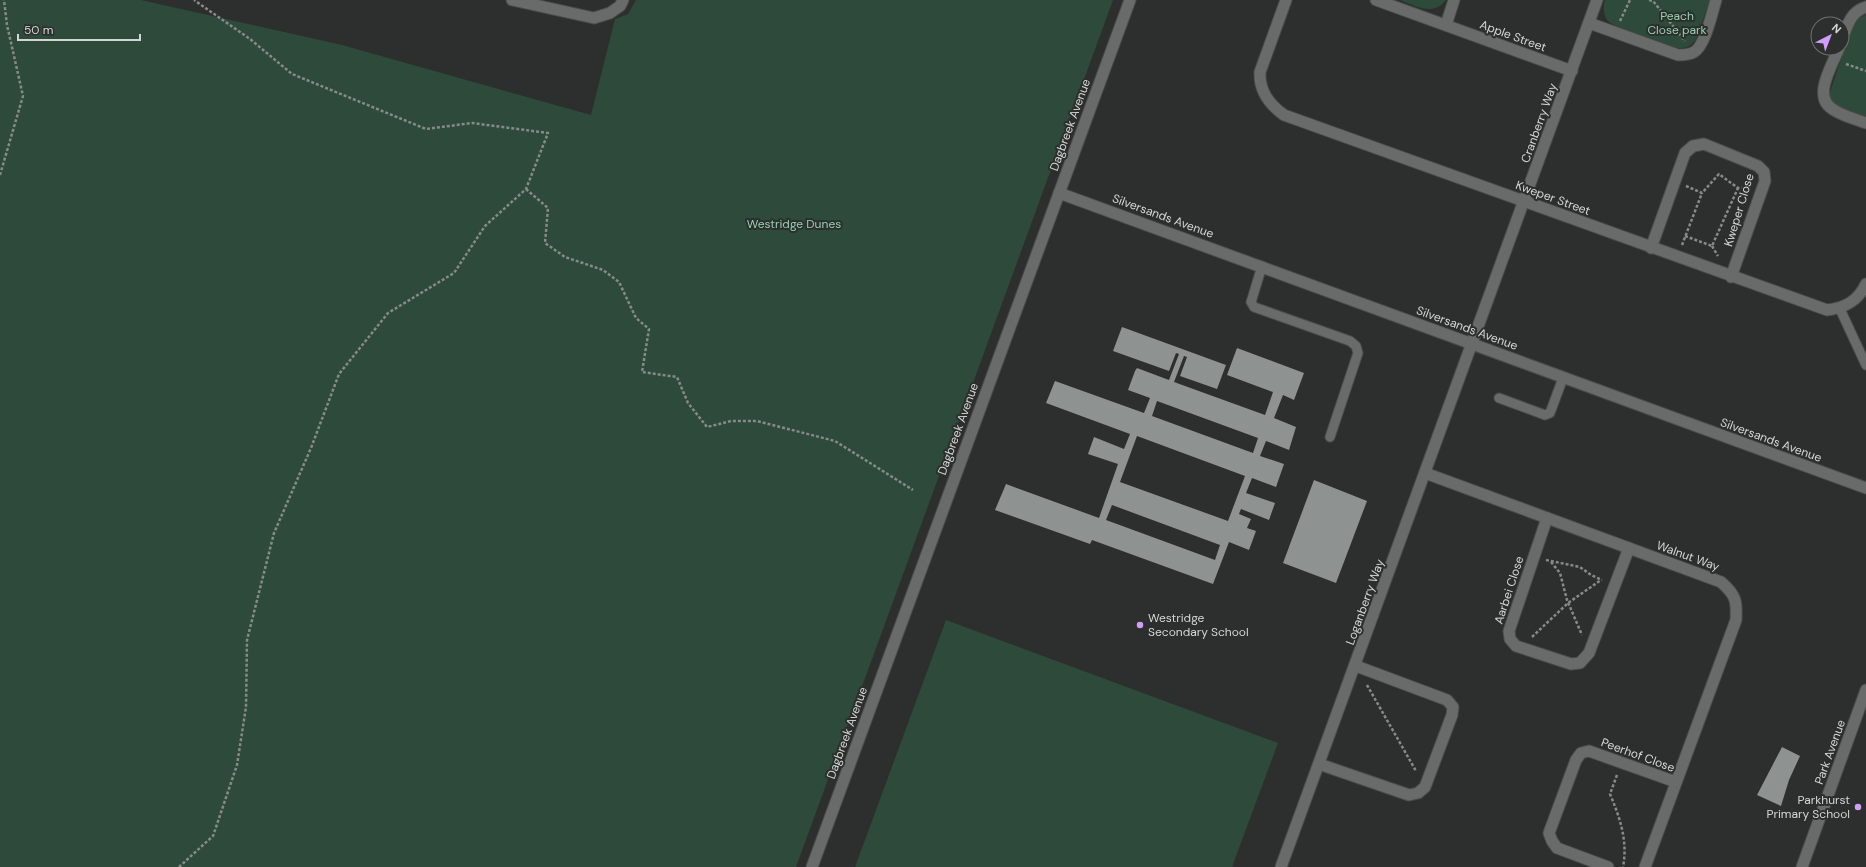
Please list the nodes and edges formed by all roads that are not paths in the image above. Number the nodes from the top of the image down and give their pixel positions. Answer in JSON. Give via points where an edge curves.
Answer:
{"nodes":[{"id":1,"x":512,"y":0,"type":"edge"},
{"id":2,"x":623,"y":0,"type":"edge"},
{"id":3,"x":1130,"y":0,"type":"edge"},
{"id":4,"x":1286,"y":0,"type":"edge"},
{"id":5,"x":1376,"y":0,"type":"edge"},
{"id":6,"x":1454,"y":0,"type":"edge"},
{"id":7,"x":1597,"y":0,"type":"edge"},
{"id":8,"x":1716,"y":0,"type":"edge"},
{"id":9,"x":1866,"y":7,"type":"edge"},
{"id":10,"x":1850,"y":19,"type":"edge"},
{"id":11,"x":1589,"y":23,"type":"junction"},
{"id":12,"x":1446,"y":25,"type":"junction"},
{"id":13,"x":1835,"y":56,"type":"edge"},
{"id":14,"x":1572,"y":71,"type":"junction"},
{"id":15,"x":1866,"y":123,"type":"edge"},
{"id":16,"x":1059,"y":193,"type":"junction"},
{"id":17,"x":1524,"y":202,"type":"junction"},
{"id":18,"x":1651,"y":248,"type":"junction"},
{"id":19,"x":1262,"y":266,"type":"junction"},
{"id":20,"x":1731,"y":277,"type":"junction"},
{"id":21,"x":1866,"y":284,"type":"edge"},
{"id":22,"x":1840,"y":309,"type":"junction"},
{"id":23,"x":1471,"y":344,"type":"junction"},
{"id":24,"x":1866,"y":365,"type":"edge"},
{"id":25,"x":1563,"y":378,"type":"junction"},
{"id":26,"x":1499,"y":398,"type":"dead end"},
{"id":27,"x":1330,"y":437,"type":"dead end"},
{"id":28,"x":1425,"y":473,"type":"junction"},
{"id":29,"x":1866,"y":488,"type":"edge"},
{"id":30,"x":1547,"y":518,"type":"junction"},
{"id":31,"x":1629,"y":548,"type":"junction"},
{"id":32,"x":1356,"y":666,"type":"junction"},
{"id":33,"x":1866,"y":690,"type":"edge"},
{"id":34,"x":1319,"y":764,"type":"junction"},
{"id":35,"x":1676,"y":782,"type":"junction"},
{"id":36,"x":812,"y":867,"type":"edge"},
{"id":37,"x":1282,"y":867,"type":"edge"},
{"id":38,"x":1608,"y":867,"type":"edge"},
{"id":39,"x":1645,"y":867,"type":"edge"},
{"id":40,"x":1803,"y":867,"type":"edge"}],
"edges":[{"from":1,"to":2,"type":"street","via":[[594,18],[610,13],[620,6]]},
{"from":3,"to":16,"type":"street","name":"Dagbreek Avenue"},
{"from":4,"to":17,"type":"street","name":"Kweper Street","via":[[1260,72],[1264,95],[1275,108],[1284,115]]},
{"from":5,"to":12,"type":"street","name":"Apple Street"},
{"from":6,"to":12,"type":"street"},
{"from":7,"to":11,"type":"street","name":"Cranberry Way"},
{"from":8,"to":11,"type":"street","via":[[1701,45],[1695,52],[1687,55],[1678,55]]},
{"from":9,"to":10,"type":"street","via":[[1856,11]]},
{"from":11,"to":14,"type":"street","name":"Cranberry Way"},
{"from":12,"to":14,"type":"street","name":"Apple Street"},
{"from":13,"to":15,"type":"street","via":[[1823,89],[1826,105],[1834,111]]},
{"from":14,"to":17,"type":"street","name":"Cranberry Way"},
{"from":16,"to":19,"type":"street","name":"Silversands Avenue"},
{"from":16,"to":36,"type":"street","name":"Dagbreek Avenue"},
{"from":17,"to":18,"type":"street","name":"Kweper Street"},
{"from":17,"to":23,"type":"street","name":"Cranberry Way"},
{"from":18,"to":20,"type":"street","name":"Kweper Street"},
{"from":18,"to":20,"type":"street","name":"Kweper Close","via":[[1685,153],[1693,146],[1704,144],[1758,166],[1764,172],[1765,181]]},
{"from":19,"to":23,"type":"street","name":"Silversands Avenue"},
{"from":19,"to":27,"type":"lane","via":[[1251,302],[1254,307],[1350,341],[1357,349],[1358,353]]},
{"from":20,"to":22,"type":"street","name":"Kweper Street","via":[[1827,310]]},
{"from":21,"to":22,"type":"street","via":[[1856,298]]},
{"from":22,"to":24,"type":"lane"},
{"from":23,"to":25,"type":"street","name":"Silversands Avenue"},
{"from":23,"to":28,"type":"street","name":"Loganberry Way"},
{"from":25,"to":26,"type":"lane","via":[[1550,413],[1545,415]]},
{"from":25,"to":29,"type":"street","name":"Silversands Avenue"},
{"from":28,"to":30,"type":"street","name":"Walnut Way"},
{"from":28,"to":32,"type":"street","name":"Loganberry Way"},
{"from":30,"to":31,"type":"street","name":"Walnut Way"},
{"from":30,"to":31,"type":"street","name":"Aarbei Close","via":[[1509,630],[1510,639],[1516,646],[1571,664],[1580,663],[1589,653]]},
{"from":31,"to":35,"type":"street","name":"Walnut Way","via":[[1721,582],[1731,591],[1737,603],[1736,620]]},
{"from":32,"to":34,"type":"street","name":"Loganberry Way"},
{"from":32,"to":34,"type":"street","via":[[1447,700],[1453,707],[1425,787],[1418,793],[1409,795]]},
{"from":33,"to":40,"type":"street","name":"Park Avenue"},
{"from":34,"to":37,"type":"street","name":"Loganberry Way"},
{"from":35,"to":38,"type":"street","name":"Peerhof Close","via":[[1589,751],[1581,753],[1576,760],[1550,833],[1557,848]]},
{"from":35,"to":39,"type":"street","name":"Walnut Way"}]}
